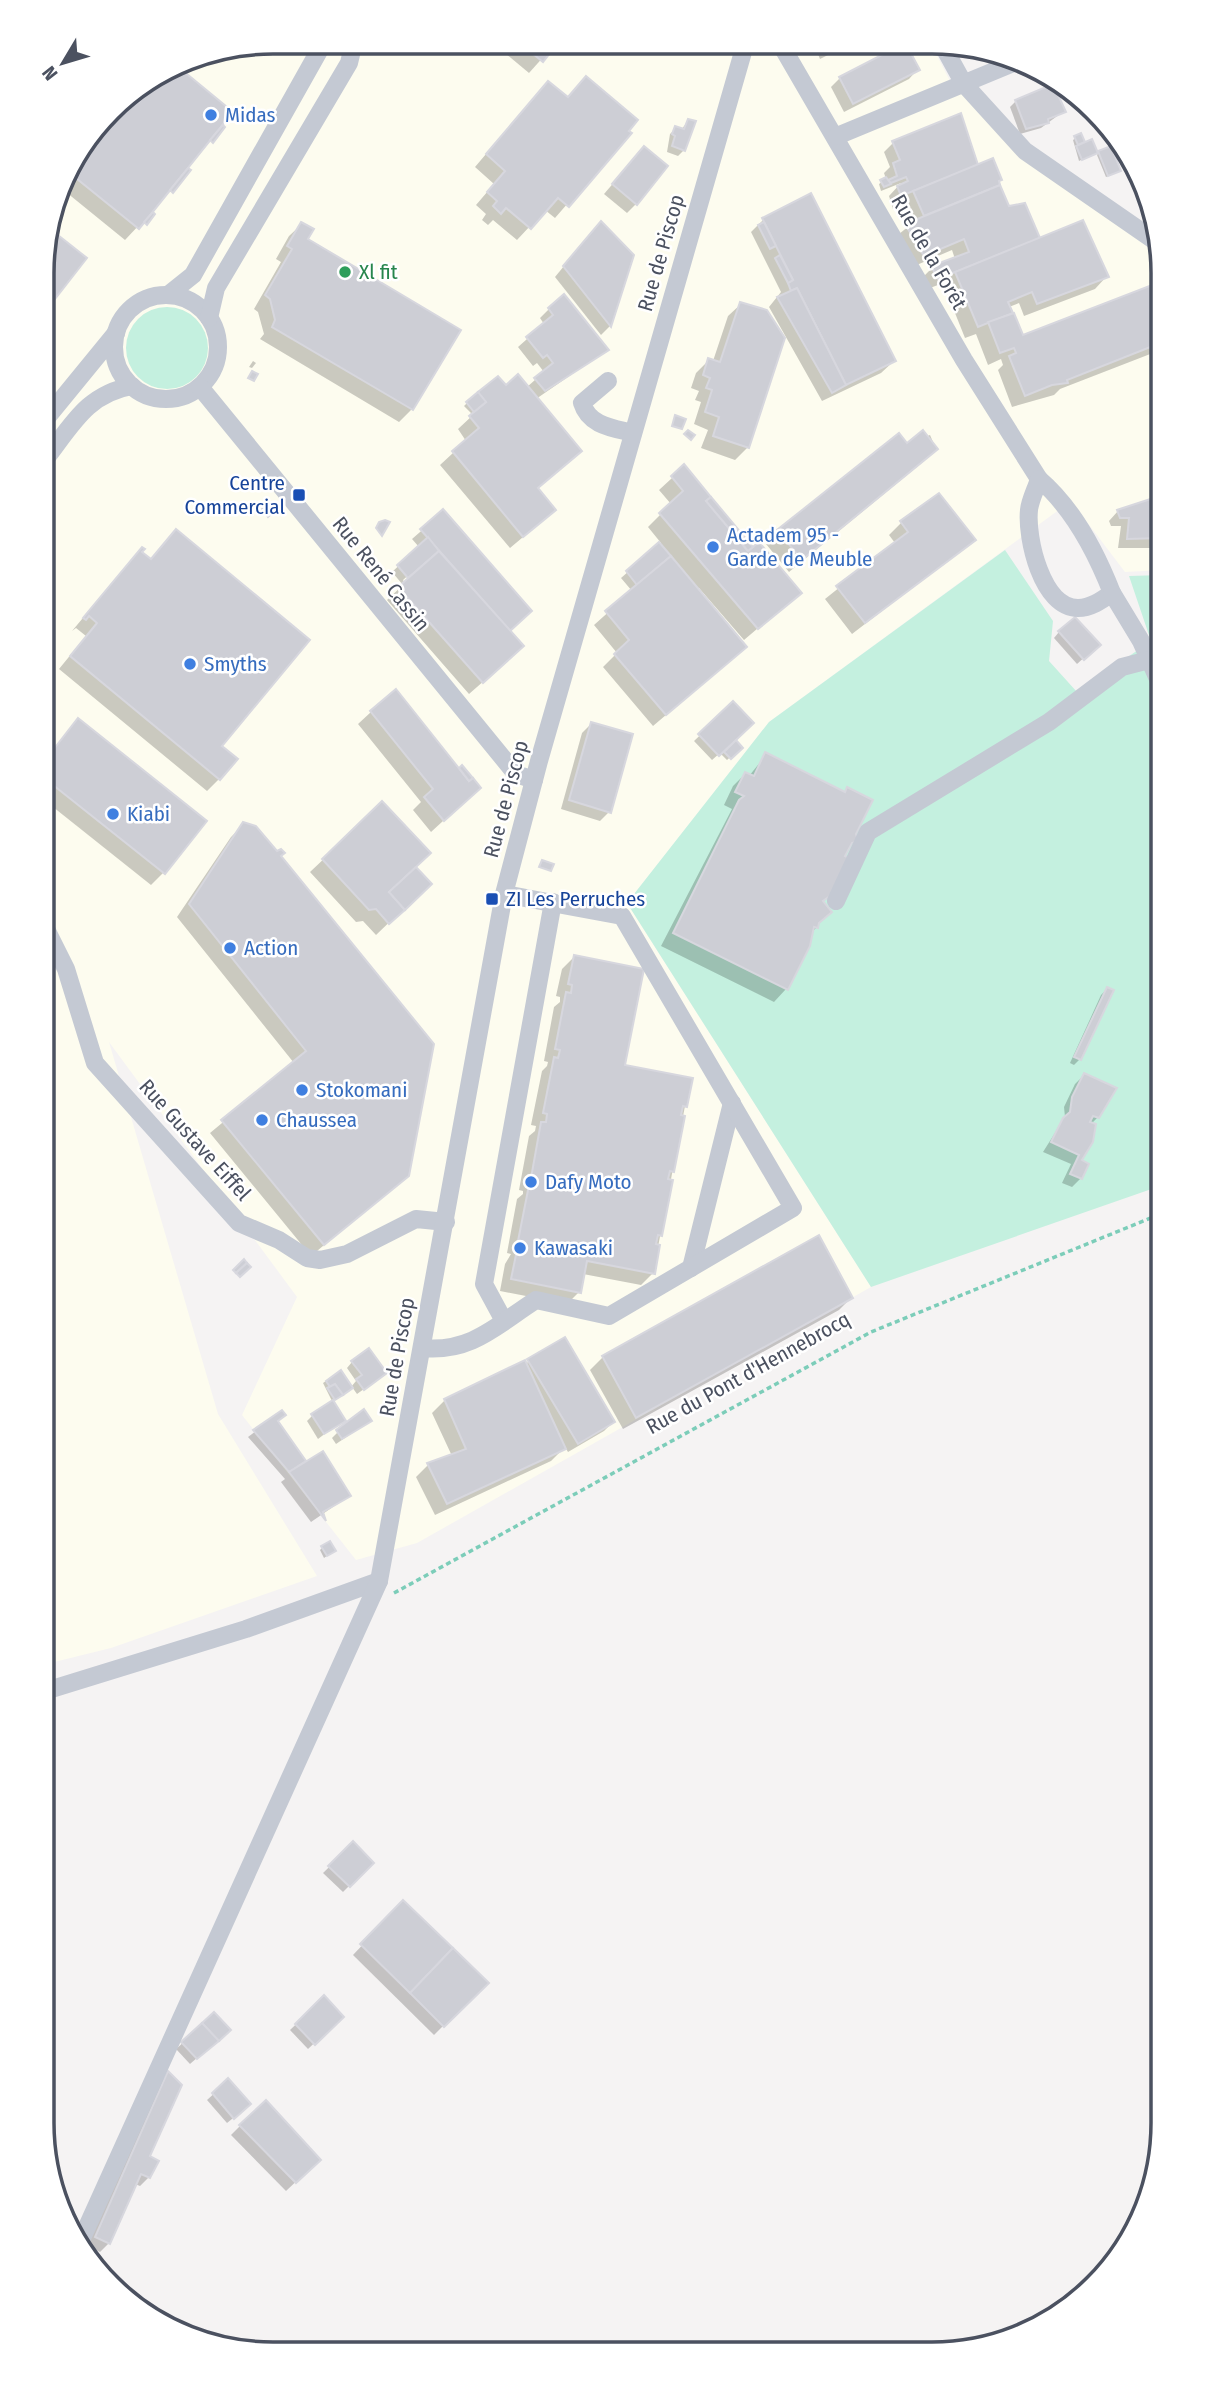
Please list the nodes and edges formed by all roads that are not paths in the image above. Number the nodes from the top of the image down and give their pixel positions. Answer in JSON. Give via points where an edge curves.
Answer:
{"nodes":[{"id":1,"x":317,"y":54,"type":"edge"},
{"id":2,"x":351,"y":54,"type":"edge"},
{"id":3,"x":742,"y":54,"type":"edge"},
{"id":4,"x":786,"y":54,"type":"edge"},
{"id":5,"x":948,"y":55,"type":"edge"},
{"id":6,"x":1004,"y":67,"type":"edge"},
{"id":7,"x":964,"y":84,"type":"junction"},
{"id":8,"x":836,"y":136,"type":"junction"},
{"id":9,"x":1148,"y":236,"type":"edge"},
{"id":10,"x":168,"y":295,"type":"junction"},
{"id":11,"x":209,"y":318,"type":"junction"},
{"id":12,"x":116,"y":333,"type":"junction"},
{"id":13,"x":608,"y":380,"type":"dead end"},
{"id":14,"x":132,"y":386,"type":"junction"},
{"id":15,"x":200,"y":387,"type":"junction"},
{"id":16,"x":55,"y":408,"type":"edge"},
{"id":17,"x":633,"y":433,"type":"junction"},
{"id":18,"x":55,"y":447,"type":"edge"},
{"id":19,"x":1039,"y":479,"type":"junction"},
{"id":20,"x":1112,"y":593,"type":"junction"},
{"id":21,"x":1149,"y":660,"type":"junction"},
{"id":22,"x":1151,"y":664,"type":"edge"},
{"id":23,"x":534,"y":780,"type":"junction"},
{"id":24,"x":504,"y":894,"type":"junction"},
{"id":25,"x":836,"y":901,"type":"dead end"},
{"id":26,"x":554,"y":902,"type":"junction"},
{"id":27,"x":55,"y":946,"type":"edge"},
{"id":28,"x":732,"y":1103,"type":"junction"},
{"id":29,"x":446,"y":1222,"type":"junction"},
{"id":30,"x":691,"y":1268,"type":"junction"},
{"id":31,"x":504,"y":1321,"type":"junction"},
{"id":32,"x":422,"y":1348,"type":"junction"},
{"id":33,"x":379,"y":1581,"type":"junction"},
{"id":34,"x":276,"y":1616,"type":"junction"},
{"id":35,"x":54,"y":1678,"type":"edge"},
{"id":36,"x":54,"y":1688,"type":"edge"},
{"id":37,"x":85,"y":2232,"type":"edge"}],
"edges":[{"from":1,"to":10,"type":"street","via":[[193,275]]},
{"from":2,"to":11,"type":"street","via":[[216,288]]},
{"from":3,"to":17,"type":"street","name":"Rue de Piscop"},
{"from":4,"to":8,"type":"street","name":"Rue de la Forêt"},
{"from":5,"to":7,"type":"street"},
{"from":6,"to":7,"type":"street"},
{"from":7,"to":8,"type":"street"},
{"from":7,"to":9,"type":"street","via":[[1025,151]]},
{"from":8,"to":19,"type":"street","name":"Rue de la Forêt"},
{"from":10,"to":11,"type":"street","via":[[184,298]]},
{"from":10,"to":12,"type":"street","via":[[135,305]]},
{"from":11,"to":15,"type":"street","via":[[218,346],[213,369]]},
{"from":12,"to":14,"type":"street","via":[[118,367]]},
{"from":12,"to":16,"type":"street"},
{"from":13,"to":17,"type":"street","via":[[582,403],[584,409],[604,426]]},
{"from":14,"to":15,"type":"street","via":[[144,394],[173,399]]},
{"from":14,"to":18,"type":"street","via":[[91,401]]},
{"from":15,"to":23,"type":"street","name":"Rue René Cassin","via":[[516,774]]},
{"from":17,"to":23,"type":"street","name":"Rue de Piscop"},
{"from":19,"to":20,"type":"street","name":"Rue de la Forêt","via":[[1060,497],[1102,566]]},
{"from":19,"to":20,"type":"street","via":[[1029,507],[1028,529],[1031,552],[1050,590],[1060,602],[1075,608]]},
{"from":20,"to":21,"type":"street","name":"Rue de la Forêt"},
{"from":21,"to":22,"type":"street","name":"Rue de la Forêt"},
{"from":21,"to":25,"type":"street","via":[[1122,667],[1049,722],[868,832]]},
{"from":23,"to":24,"type":"street","name":"Rue de Piscop"},
{"from":24,"to":26,"type":"street"},
{"from":24,"to":29,"type":"street","name":"Rue de Piscop"},
{"from":26,"to":28,"type":"street","via":[[622,916]]},
{"from":26,"to":31,"type":"street","via":[[484,1284]]},
{"from":27,"to":29,"type":"street","name":"Rue Gustave Eiffel","via":[[95,1063],[239,1223],[307,1258],[320,1260],[347,1254],[416,1219]]},
{"from":28,"to":30,"type":"street"},
{"from":28,"to":30,"type":"street","via":[[793,1208]]},
{"from":29,"to":32,"type":"street","name":"Rue de Piscop"},
{"from":30,"to":31,"type":"street","via":[[608,1316],[536,1300]]},
{"from":31,"to":32,"type":"street","via":[[470,1344],[444,1350]]},
{"from":32,"to":33,"type":"street","name":"Rue de Piscop"},
{"from":33,"to":34,"type":"street"},
{"from":33,"to":37,"type":"street","name":"Rue de Piscop"},
{"from":34,"to":35,"type":"street","via":[[245,1620]]},
{"from":34,"to":36,"type":"street"}]}
